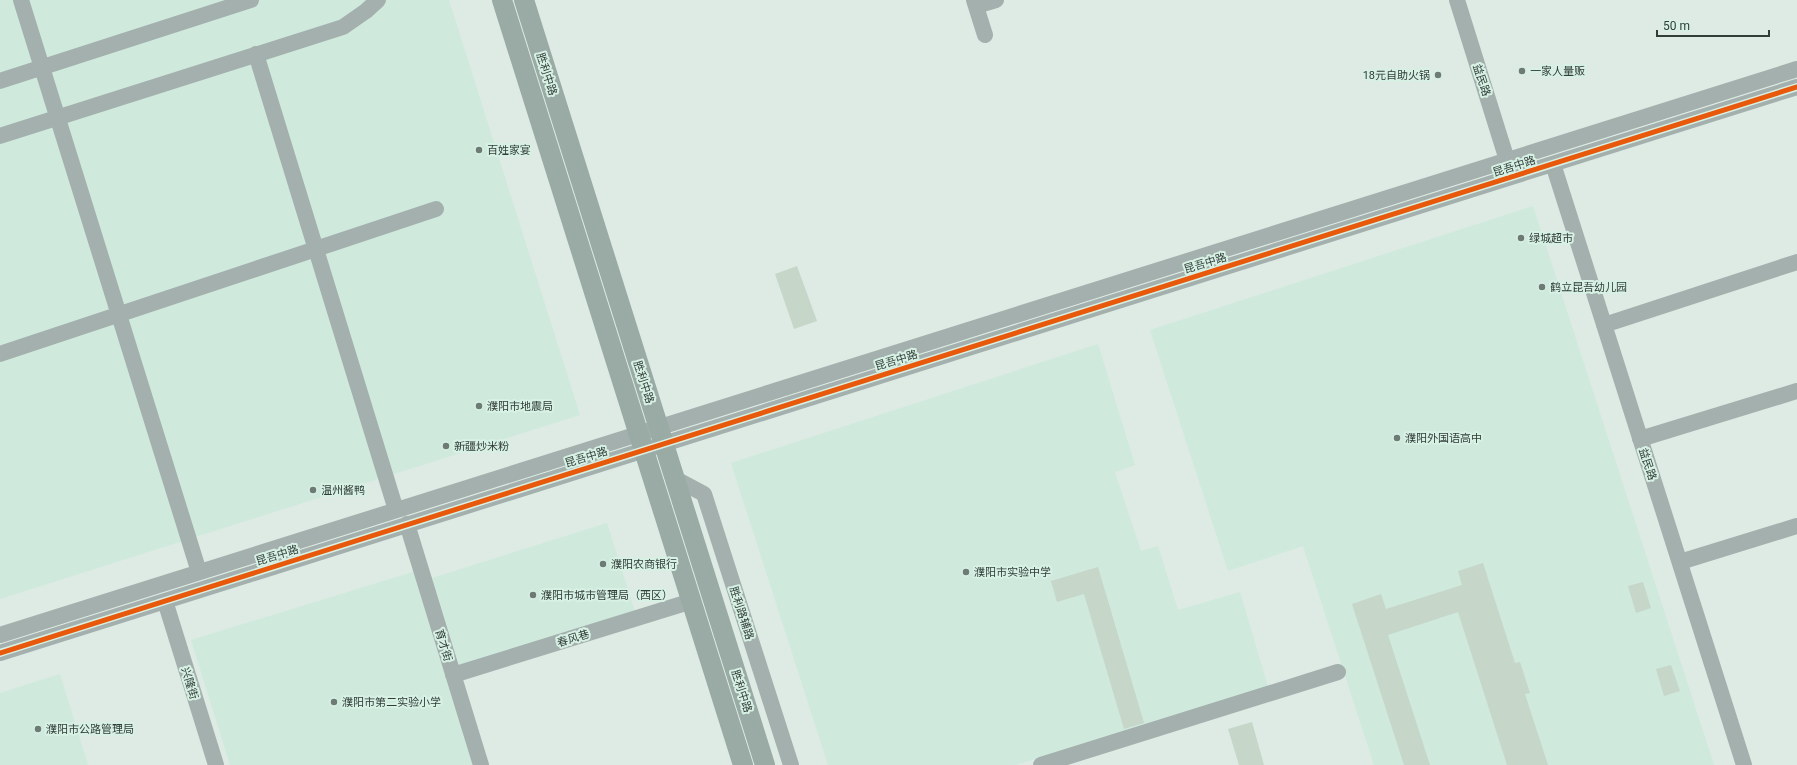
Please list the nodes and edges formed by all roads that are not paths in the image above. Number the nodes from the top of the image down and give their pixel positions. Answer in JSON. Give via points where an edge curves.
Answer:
{"nodes":[{"id":1,"x":22,"y":0,"type":"edge"},
{"id":2,"x":251,"y":0,"type":"edge"},
{"id":3,"x":378,"y":0,"type":"edge"},
{"id":4,"x":502,"y":0,"type":"edge"},
{"id":5,"x":524,"y":0,"type":"edge"},
{"id":6,"x":996,"y":0,"type":"edge"},
{"id":7,"x":1457,"y":0,"type":"edge"},
{"id":8,"x":975,"y":3,"type":"edge"},
{"id":9,"x":985,"y":35,"type":"dead end"},
{"id":10,"x":256,"y":54,"type":"junction"},
{"id":11,"x":42,"y":68,"type":"junction"},
{"id":12,"x":1797,"y":68,"type":"edge"},
{"id":13,"x":0,"y":81,"type":"edge"},
{"id":14,"x":1797,"y":87,"type":"edge"},
{"id":15,"x":58,"y":118,"type":"junction"},
{"id":16,"x":0,"y":136,"type":"edge"},
{"id":17,"x":1507,"y":160,"type":"junction"},
{"id":18,"x":1553,"y":164,"type":"junction"},
{"id":19,"x":436,"y":209,"type":"dead end"},
{"id":20,"x":316,"y":249,"type":"junction"},
{"id":21,"x":1797,"y":262,"type":"edge"},
{"id":22,"x":119,"y":314,"type":"junction"},
{"id":23,"x":1604,"y":324,"type":"junction"},
{"id":24,"x":0,"y":354,"type":"edge"},
{"id":25,"x":1797,"y":391,"type":"edge"},
{"id":26,"x":661,"y":435,"type":"junction"},
{"id":27,"x":1640,"y":439,"type":"junction"},
{"id":28,"x":641,"y":442,"type":"junction"},
{"id":29,"x":674,"y":478,"type":"junction"},
{"id":30,"x":396,"y":510,"type":"junction"},
{"id":31,"x":407,"y":524,"type":"junction"},
{"id":32,"x":1797,"y":526,"type":"edge"},
{"id":33,"x":1680,"y":562,"type":"junction"},
{"id":34,"x":199,"y":572,"type":"junction"},
{"id":35,"x":165,"y":600,"type":"junction"},
{"id":36,"x":692,"y":602,"type":"junction"},
{"id":37,"x":0,"y":635,"type":"edge"},
{"id":38,"x":0,"y":653,"type":"edge"},
{"id":39,"x":1338,"y":672,"type":"dead end"},
{"id":40,"x":453,"y":675,"type":"junction"},
{"id":41,"x":216,"y":765,"type":"edge"},
{"id":42,"x":481,"y":765,"type":"edge"},
{"id":43,"x":743,"y":765,"type":"edge"},
{"id":44,"x":765,"y":765,"type":"edge"},
{"id":45,"x":791,"y":765,"type":"edge"},
{"id":46,"x":1041,"y":765,"type":"edge"},
{"id":47,"x":1744,"y":765,"type":"edge"}],
"edges":[{"from":1,"to":11,"type":"street"},
{"from":2,"to":11,"type":"street"},
{"from":3,"to":10,"type":"street","via":[[343,27]]},
{"from":4,"to":28,"type":"main road","name":"胜利中路"},
{"from":5,"to":26,"type":"main road","name":"胜利中路"},
{"from":6,"to":8,"type":"street"},
{"from":7,"to":17,"type":"street","name":"益民路"},
{"from":8,"to":9,"type":"street"},
{"from":10,"to":15,"type":"street"},
{"from":10,"to":20,"type":"street"},
{"from":11,"to":13,"type":"street"},
{"from":11,"to":15,"type":"street"},
{"from":12,"to":17,"type":"street","name":"昆吾中路"},
{"from":14,"to":18,"type":"street","name":"昆吾中路"},
{"from":15,"to":16,"type":"street"},
{"from":15,"to":22,"type":"street"},
{"from":17,"to":26,"type":"street","name":"昆吾中路"},
{"from":18,"to":23,"type":"street","name":"益民路"},
{"from":18,"to":26,"type":"street","name":"昆吾中路"},
{"from":19,"to":20,"type":"street"},
{"from":20,"to":22,"type":"street"},
{"from":20,"to":30,"type":"street"},
{"from":21,"to":23,"type":"street"},
{"from":22,"to":24,"type":"street"},
{"from":22,"to":34,"type":"street"},
{"from":23,"to":27,"type":"street","name":"益民路"},
{"from":25,"to":27,"type":"street"},
{"from":26,"to":28,"type":"street","name":"昆吾中路"},
{"from":26,"to":29,"type":"main road","name":"胜利中路"},
{"from":27,"to":33,"type":"street","name":"益民路"},
{"from":28,"to":30,"type":"street","name":"昆吾中路"},
{"from":28,"to":31,"type":"street","name":"昆吾中路"},
{"from":28,"to":36,"type":"main road","name":"胜利中路"},
{"from":29,"to":44,"type":"main road","name":"胜利中路"},
{"from":29,"to":45,"type":"street","name":"胜利路辅路","via":[[704,494]]},
{"from":30,"to":34,"type":"street","name":"昆吾中路"},
{"from":31,"to":35,"type":"street","name":"昆吾中路"},
{"from":31,"to":40,"type":"street","name":"育才街"},
{"from":32,"to":33,"type":"street"},
{"from":33,"to":47,"type":"street","name":"益民路"},
{"from":34,"to":37,"type":"street","name":"昆吾中路"},
{"from":35,"to":38,"type":"street","name":"昆吾中路"},
{"from":35,"to":41,"type":"street","name":"兴隆街"},
{"from":36,"to":40,"type":"street","name":"春风巷"},
{"from":36,"to":43,"type":"main road","name":"胜利中路"},
{"from":39,"to":46,"type":"street"},
{"from":40,"to":42,"type":"street","name":"育才街"}]}
